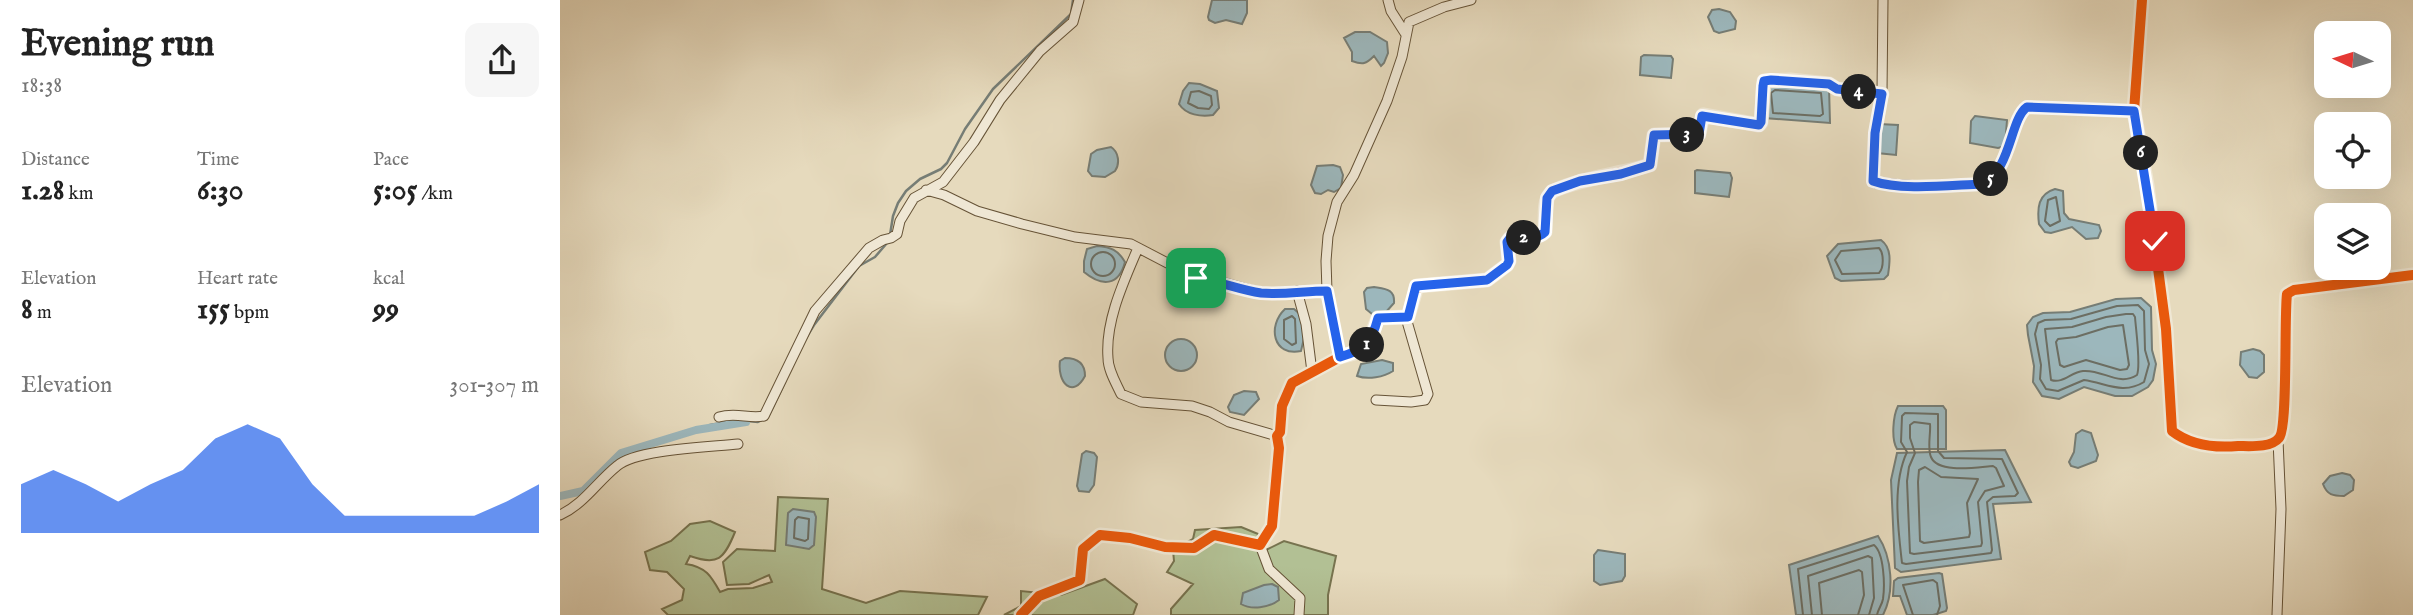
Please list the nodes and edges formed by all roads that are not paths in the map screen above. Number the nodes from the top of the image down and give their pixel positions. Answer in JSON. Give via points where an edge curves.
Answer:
{"nodes":[{"id":1,"x":1079,"y":0,"type":"edge"},
{"id":2,"x":1388,"y":0,"type":"edge"},
{"id":3,"x":1471,"y":0,"type":"edge"},
{"id":4,"x":1883,"y":0,"type":"edge"},
{"id":5,"x":2142,"y":0,"type":"edge"},
{"id":6,"x":1405,"y":33,"type":"junction"},
{"id":7,"x":1882,"y":94,"type":"junction"},
{"id":8,"x":2134,"y":111,"type":"junction"},
{"id":9,"x":926,"y":190,"type":"junction"},
{"id":10,"x":1138,"y":247,"type":"junction"},
{"id":11,"x":2413,"y":275,"type":"edge"},
{"id":12,"x":1297,"y":291,"type":"junction"},
{"id":13,"x":1327,"y":291,"type":"junction"},
{"id":14,"x":1406,"y":318,"type":"junction"},
{"id":15,"x":1340,"y":357,"type":"junction"},
{"id":16,"x":1312,"y":372,"type":"junction"},
{"id":17,"x":1376,"y":400,"type":"dead end"},
{"id":18,"x":719,"y":417,"type":"dead end"},
{"id":19,"x":1277,"y":436,"type":"junction"},
{"id":20,"x":2278,"y":440,"type":"junction"},
{"id":21,"x":738,"y":444,"type":"dead end"},
{"id":22,"x":560,"y":515,"type":"edge"},
{"id":23,"x":1260,"y":544,"type":"junction"},
{"id":24,"x":1021,"y":615,"type":"edge"},
{"id":25,"x":1299,"y":615,"type":"edge"},
{"id":26,"x":2277,"y":615,"type":"edge"}],
"edges":[{"from":1,"to":9,"type":"street","via":[[1073,22],[1040,51],[1000,100],[943,183]]},
{"from":2,"to":6,"type":"street"},
{"from":3,"to":6,"type":"street","via":[[1409,22]]},
{"from":4,"to":7,"type":"street"},
{"from":5,"to":8,"type":"street"},
{"from":6,"to":13,"type":"street","via":[[1402,57],[1381,119],[1337,202],[1328,236]]},
{"from":7,"to":8,"type":"street","via":[[1873,181],[1919,186],[1991,180],[2019,114],[2027,107]]},
{"from":7,"to":14,"type":"street","via":[[1829,84],[1764,81],[1759,125],[1703,116],[1699,134],[1654,135],[1650,165],[1552,191],[1543,235],[1510,238],[1507,265],[1487,280],[1416,286]]},
{"from":8,"to":20,"type":"street","via":[[2166,329],[2172,430],[2184,440],[2226,447]]},
{"from":9,"to":10,"type":"street","via":[[1022,224]]},
{"from":9,"to":18,"type":"street","via":[[914,198],[897,234],[869,248],[815,311],[764,416]]},
{"from":10,"to":12,"type":"street","via":[[1191,276],[1261,293]]},
{"from":10,"to":19,"type":"street","via":[[1110,331],[1107,360],[1121,394],[1141,402],[1192,406]]},
{"from":11,"to":20,"type":"street","via":[[2287,294],[2284,417]]},
{"from":12,"to":13,"type":"street"},
{"from":12,"to":16,"type":"street"},
{"from":13,"to":15,"type":"street"},
{"from":14,"to":15,"type":"street","via":[[1378,318],[1367,346]]},
{"from":14,"to":17,"type":"street","via":[[1425,400]]},
{"from":15,"to":16,"type":"street"},
{"from":16,"to":19,"type":"street","via":[[1292,383]]},
{"from":19,"to":23,"type":"street","via":[[1272,526]]},
{"from":20,"to":26,"type":"street"},
{"from":21,"to":22,"type":"street","via":[[650,453],[619,464]]},
{"from":23,"to":24,"type":"street","via":[[1214,535],[1194,548],[1165,547],[1100,535],[1083,549],[1080,580],[1039,596]]},
{"from":23,"to":25,"type":"street","via":[[1269,569],[1300,598]]}]}
